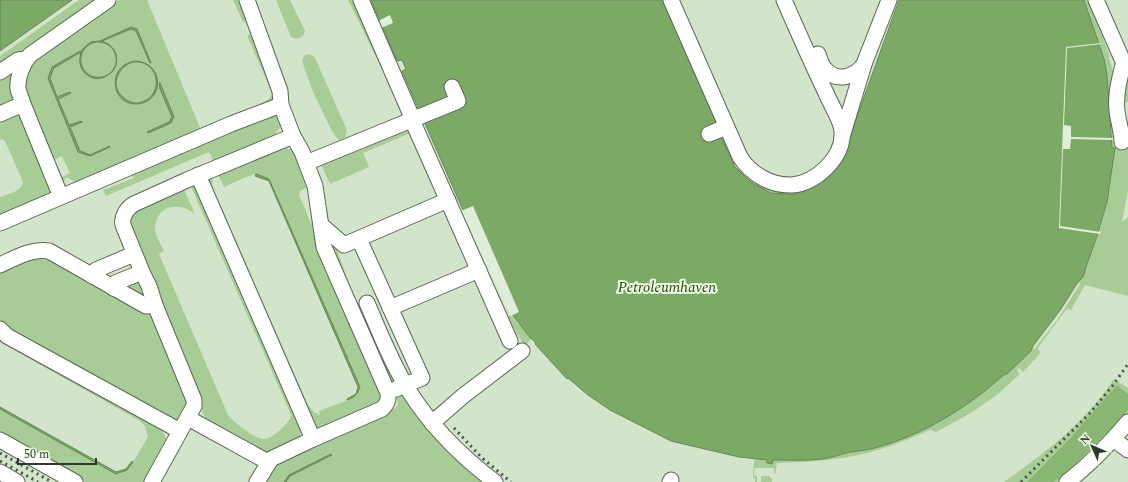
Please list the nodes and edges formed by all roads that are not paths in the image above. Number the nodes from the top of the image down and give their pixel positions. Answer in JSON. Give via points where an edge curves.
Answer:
{"nodes":[{"id":1,"x":108,"y":0,"type":"edge"},
{"id":2,"x":247,"y":0,"type":"edge"},
{"id":3,"x":361,"y":0,"type":"edge"},
{"id":4,"x":671,"y":0,"type":"edge"},
{"id":5,"x":784,"y":0,"type":"edge"},
{"id":6,"x":795,"y":0,"type":"edge"},
{"id":7,"x":889,"y":0,"type":"edge"},
{"id":8,"x":1096,"y":0,"type":"edge"},
{"id":9,"x":26,"y":59,"type":"junction"},
{"id":10,"x":1126,"y":62,"type":"edge"},
{"id":11,"x":864,"y":64,"type":"junction"},
{"id":12,"x":0,"y":72,"type":"edge"},
{"id":13,"x":452,"y":87,"type":"dead end"},
{"id":14,"x":23,"y":104,"type":"junction"},
{"id":15,"x":281,"y":105,"type":"junction"},
{"id":16,"x":0,"y":114,"type":"edge"},
{"id":17,"x":412,"y":120,"type":"junction"},
{"id":18,"x":293,"y":136,"type":"junction"},
{"id":19,"x":842,"y":138,"type":"junction"},
{"id":20,"x":1122,"y":142,"type":"dead end"},
{"id":21,"x":306,"y":163,"type":"junction"},
{"id":22,"x":198,"y":176,"type":"junction"},
{"id":23,"x":61,"y":197,"type":"junction"},
{"id":24,"x":448,"y":200,"type":"junction"},
{"id":25,"x":0,"y":223,"type":"edge"},
{"id":26,"x":321,"y":225,"type":"junction"},
{"id":27,"x":359,"y":239,"type":"junction"},
{"id":28,"x":134,"y":254,"type":"junction"},
{"id":29,"x":0,"y":265,"type":"edge"},
{"id":30,"x":479,"y":270,"type":"junction"},
{"id":31,"x":142,"y":272,"type":"junction"},
{"id":32,"x":92,"y":276,"type":"junction"},
{"id":33,"x":113,"y":288,"type":"junction"},
{"id":34,"x":367,"y":303,"type":"dead end"},
{"id":35,"x":155,"y":305,"type":"junction"},
{"id":36,"x":390,"y":308,"type":"junction"},
{"id":37,"x":0,"y":329,"type":"edge"},
{"id":38,"x":510,"y":341,"type":"dead end"},
{"id":39,"x":522,"y":351,"type":"dead end"},
{"id":40,"x":408,"y":388,"type":"junction"},
{"id":41,"x":388,"y":393,"type":"junction"},
{"id":42,"x":188,"y":418,"type":"junction"},
{"id":43,"x":1128,"y":422,"type":"edge"},
{"id":44,"x":432,"y":423,"type":"junction"},
{"id":45,"x":180,"y":431,"type":"junction"},
{"id":46,"x":313,"y":439,"type":"junction"},
{"id":47,"x":1113,"y":439,"type":"junction"},
{"id":48,"x":0,"y":440,"type":"edge"},
{"id":49,"x":1128,"y":450,"type":"edge"},
{"id":50,"x":268,"y":462,"type":"junction"},
{"id":51,"x":0,"y":472,"type":"edge"},
{"id":52,"x":17,"y":482,"type":"edge"},
{"id":53,"x":75,"y":482,"type":"edge"},
{"id":54,"x":152,"y":482,"type":"edge"},
{"id":55,"x":257,"y":482,"type":"edge"},
{"id":56,"x":495,"y":482,"type":"edge"},
{"id":57,"x":1069,"y":482,"type":"edge"}],
"edges":[{"from":1,"to":9,"type":"street"},
{"from":2,"to":15,"type":"street","via":[[280,91]]},
{"from":3,"to":17,"type":"street"},
{"from":4,"to":19,"type":"street","via":[[720,130],[754,172],[779,184],[801,183],[815,177],[827,167],[838,151]]},
{"from":5,"to":19,"type":"street","via":[[841,125]]},
{"from":6,"to":11,"type":"street","via":[[825,69],[834,76],[846,77],[857,73]]},
{"from":7,"to":11,"type":"street"},
{"from":8,"to":10,"type":"street","via":[[1120,57]]},
{"from":9,"to":12,"type":"street","via":[[18,60]]},
{"from":9,"to":14,"type":"street","via":[[18,87]]},
{"from":10,"to":20,"type":"street","via":[[1119,80],[1116,100]]},
{"from":11,"to":19,"type":"street"},
{"from":13,"to":17,"type":"street","via":[[458,101]]},
{"from":14,"to":16,"type":"street"},
{"from":14,"to":23,"type":"street"},
{"from":15,"to":18,"type":"street"},
{"from":15,"to":23,"type":"street"},
{"from":17,"to":21,"type":"street"},
{"from":17,"to":24,"type":"street"},
{"from":18,"to":21,"type":"street"},
{"from":18,"to":22,"type":"street"},
{"from":21,"to":26,"type":"street","via":[[315,186]]},
{"from":22,"to":28,"type":"street","via":[[128,209],[122,222]]},
{"from":22,"to":46,"type":"street"},
{"from":23,"to":25,"type":"street"},
{"from":24,"to":27,"type":"street"},
{"from":24,"to":30,"type":"street"},
{"from":26,"to":27,"type":"street","via":[[344,245]]},
{"from":26,"to":41,"type":"street","via":[[324,247]]},
{"from":27,"to":36,"type":"street"},
{"from":28,"to":31,"type":"street"},
{"from":28,"to":32,"type":"street","via":[[96,270]]},
{"from":29,"to":32,"type":"street","via":[[33,251],[44,250]]},
{"from":30,"to":36,"type":"street"},
{"from":30,"to":38,"type":"street"},
{"from":31,"to":33,"type":"street","via":[[115,283]]},
{"from":31,"to":35,"type":"street"},
{"from":32,"to":33,"type":"street"},
{"from":33,"to":35,"type":"street","via":[[146,306]]},
{"from":34,"to":40,"type":"street"},
{"from":35,"to":42,"type":"street","via":[[194,398],[194,406]]},
{"from":36,"to":40,"type":"street","via":[[422,378]]},
{"from":37,"to":45,"type":"street","via":[[7,336]]},
{"from":39,"to":44,"type":"street"},
{"from":40,"to":41,"type":"street"},
{"from":40,"to":44,"type":"street"},
{"from":41,"to":46,"type":"street","via":[[388,402],[382,409]]},
{"from":42,"to":45,"type":"street"},
{"from":42,"to":50,"type":"street"},
{"from":43,"to":47,"type":"street"},
{"from":44,"to":56,"type":"street"},
{"from":45,"to":54,"type":"street"},
{"from":46,"to":50,"type":"street"},
{"from":47,"to":49,"type":"street"},
{"from":47,"to":57,"type":"street"},
{"from":48,"to":53,"type":"street"},
{"from":50,"to":55,"type":"street"},
{"from":51,"to":52,"type":"street"}]}
